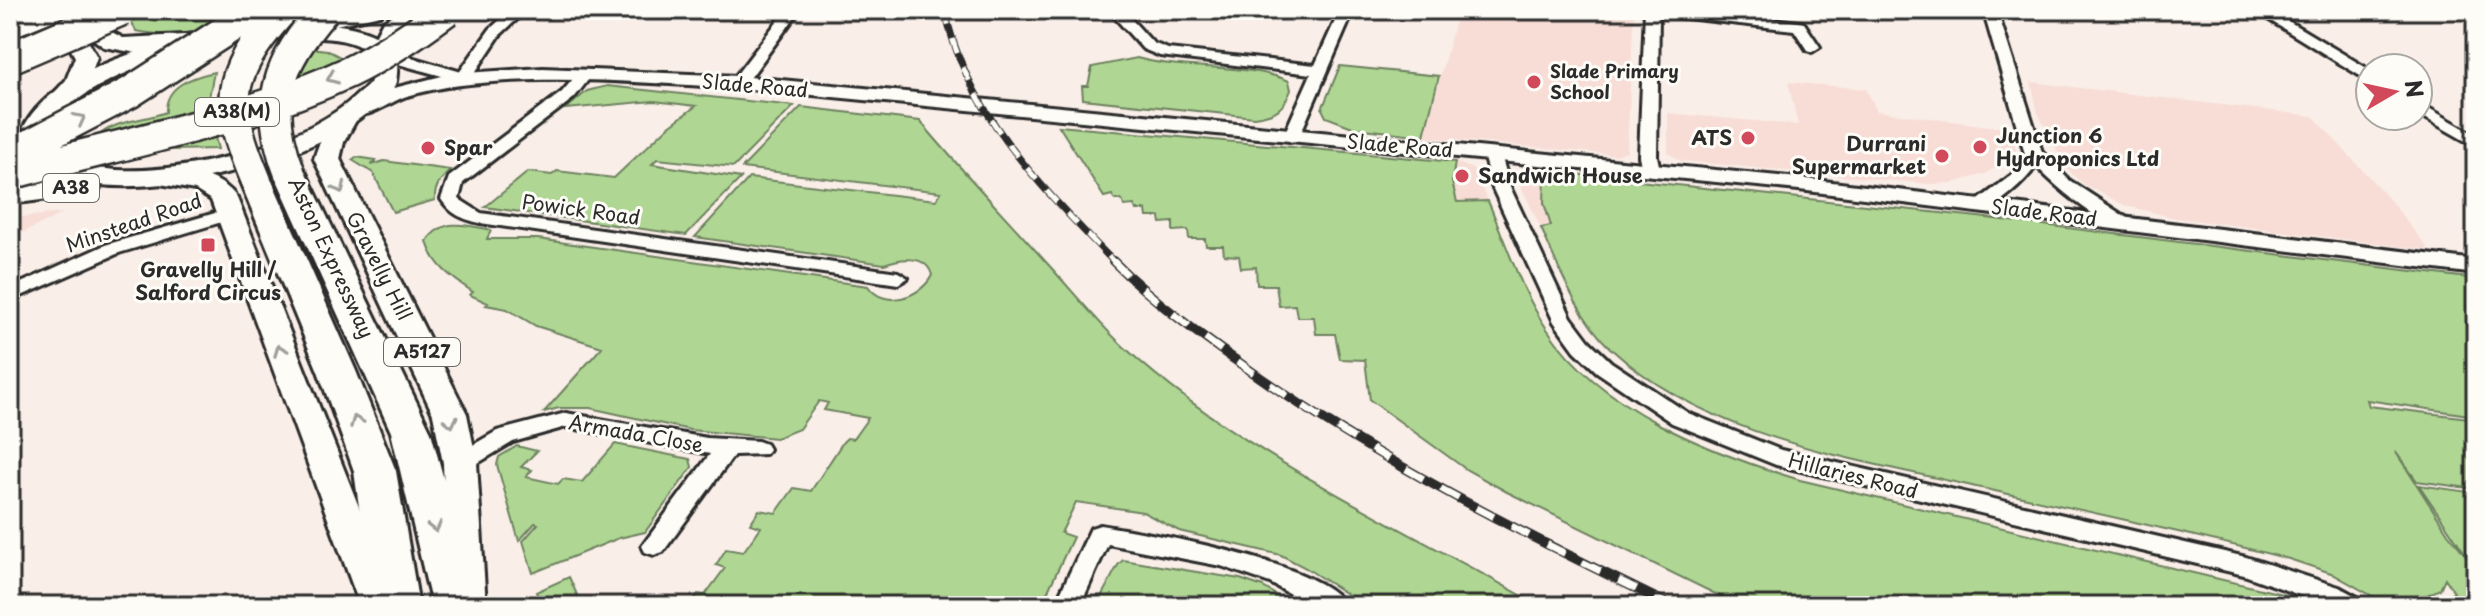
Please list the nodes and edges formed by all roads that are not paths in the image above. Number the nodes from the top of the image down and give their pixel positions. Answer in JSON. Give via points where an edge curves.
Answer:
{"nodes":[{"id":1,"x":41,"y":10,"type":"edge"},
{"id":2,"x":59,"y":10,"type":"edge"},
{"id":3,"x":122,"y":10,"type":"edge"},
{"id":4,"x":324,"y":10,"type":"edge"},
{"id":5,"x":371,"y":10,"type":"edge"},
{"id":6,"x":421,"y":10,"type":"edge"},
{"id":7,"x":447,"y":10,"type":"edge"},
{"id":8,"x":520,"y":10,"type":"edge"},
{"id":9,"x":793,"y":10,"type":"edge"},
{"id":10,"x":1115,"y":10,"type":"edge"},
{"id":11,"x":1347,"y":10,"type":"edge"},
{"id":12,"x":1652,"y":10,"type":"edge"},
{"id":13,"x":1990,"y":10,"type":"edge"},
{"id":14,"x":2260,"y":10,"type":"edge"},
{"id":15,"x":2469,"y":10,"type":"edge"},
{"id":16,"x":2476,"y":13,"type":"edge"},
{"id":17,"x":269,"y":16,"type":"edge"},
{"id":18,"x":10,"y":23,"type":"edge"},
{"id":19,"x":91,"y":27,"type":"edge"},
{"id":20,"x":10,"y":30,"type":"edge"},
{"id":21,"x":205,"y":41,"type":"junction"},
{"id":22,"x":1812,"y":47,"type":"dead end"},
{"id":23,"x":10,"y":50,"type":"edge"},
{"id":24,"x":384,"y":52,"type":"junction"},
{"id":25,"x":10,"y":58,"type":"edge"},
{"id":26,"x":2354,"y":67,"type":"edge"},
{"id":27,"x":1319,"y":70,"type":"junction"},
{"id":28,"x":584,"y":75,"type":"junction"},
{"id":29,"x":464,"y":77,"type":"junction"},
{"id":30,"x":739,"y":82,"type":"junction"},
{"id":31,"x":54,"y":106,"type":"junction"},
{"id":32,"x":351,"y":114,"type":"junction"},
{"id":33,"x":2434,"y":117,"type":"edge"},
{"id":34,"x":1291,"y":137,"type":"junction"},
{"id":35,"x":10,"y":138,"type":"edge"},
{"id":36,"x":2476,"y":142,"type":"edge"},
{"id":37,"x":2034,"y":154,"type":"junction"},
{"id":38,"x":10,"y":155,"type":"edge"},
{"id":39,"x":1492,"y":155,"type":"junction"},
{"id":40,"x":1651,"y":170,"type":"junction"},
{"id":41,"x":10,"y":174,"type":"edge"},
{"id":42,"x":273,"y":176,"type":"junction"},
{"id":43,"x":163,"y":177,"type":"junction"},
{"id":44,"x":131,"y":179,"type":"junction"},
{"id":45,"x":10,"y":195,"type":"edge"},
{"id":46,"x":1981,"y":205,"type":"junction"},
{"id":47,"x":229,"y":214,"type":"junction"},
{"id":48,"x":2121,"y":222,"type":"junction"},
{"id":49,"x":2476,"y":267,"type":"edge"},
{"id":50,"x":898,"y":278,"type":"dead end"},
{"id":51,"x":10,"y":295,"type":"edge"},
{"id":52,"x":727,"y":448,"type":"junction"},
{"id":53,"x":758,"y":449,"type":"dead end"},
{"id":54,"x":460,"y":463,"type":"junction"},
{"id":55,"x":654,"y":546,"type":"dead end"},
{"id":56,"x":379,"y":606,"type":"edge"},
{"id":57,"x":396,"y":606,"type":"edge"},
{"id":58,"x":455,"y":606,"type":"edge"},
{"id":59,"x":467,"y":606,"type":"edge"},
{"id":60,"x":1067,"y":606,"type":"edge"},
{"id":61,"x":1333,"y":606,"type":"edge"},
{"id":62,"x":2352,"y":606,"type":"edge"}],
"edges":[{"from":1,"to":18,"type":"highway"},
{"from":2,"to":19,"type":"main road"},
{"from":2,"to":20,"type":"highway"},
{"from":3,"to":25,"type":"highway","bridge":true},
{"from":4,"to":42,"type":"highway","name":"Aston Expressway","number":"A38(M)","bridge":true,"via":[[293,50],[275,93]]},
{"from":5,"to":17,"type":"highway"},
{"from":6,"to":24,"type":"highway","via":[[392,27]]},
{"from":7,"to":41,"type":"highway","number":"A38(M)","one_way":true,"bridge":true,"via":[[395,48],[303,90]]},
{"from":8,"to":29,"type":"street","via":[[495,32]]},
{"from":9,"to":30,"type":"street"},
{"from":10,"to":27,"type":"street","via":[[1148,46],[1165,53]]},
{"from":11,"to":27,"type":"street"},
{"from":12,"to":22,"type":"street","via":[[1799,26]]},
{"from":12,"to":40,"type":"street"},
{"from":13,"to":37,"type":"street"},
{"from":14,"to":26,"type":"street"},
{"from":15,"to":16,"type":"street"},
{"from":17,"to":21,"type":"highway"},
{"from":17,"to":24,"type":"highway","via":[[366,40]]},
{"from":38,"to":17,"type":"highway","one_way":true,"bridge":true},
{"from":17,"to":42,"type":"highway","name":"Aston Expressway","number":"A38(M)","bridge":true,"via":[[234,81],[234,111],[240,141]]},
{"from":19,"to":21,"type":"main road","via":[[134,45]]},
{"from":19,"to":23,"type":"highway"},
{"from":19,"to":31,"type":"main road","via":[[82,74]]},
{"from":21,"to":31,"type":"highway","via":[[124,66]]},
{"from":24,"to":29,"type":"street","name":"Slade Road"},
{"from":24,"to":32,"type":"highway","via":[[389,69],[383,85]]},
{"from":27,"to":34,"type":"street"},
{"from":28,"to":29,"type":"street","name":"Slade Road"},
{"from":28,"to":30,"type":"street","name":"Slade Road"},
{"from":28,"to":50,"type":"street","name":"Powick Road","via":[[568,95],[455,181],[451,203],[480,218]]},
{"from":29,"to":32,"type":"street","name":"Slade Road","via":[[412,88]]},
{"from":30,"to":34,"type":"street","name":"Slade Road"},
{"from":31,"to":35,"type":"highway"},
{"from":31,"to":44,"type":"highway","via":[[31,138],[39,161],[74,175]]},
{"from":32,"to":43,"type":"highway","via":[[273,151]]},
{"from":32,"to":54,"type":"main road","name":"Gravelly Hill","number":"A5127","one_way":true,"via":[[331,142],[327,159],[436,379]]},
{"from":33,"to":36,"type":"street"},
{"from":34,"to":39,"type":"street","name":"Slade Road"},
{"from":37,"to":46,"type":"street","via":[[2020,177]]},
{"from":37,"to":48,"type":"street","via":[[2063,184]]},
{"from":39,"to":40,"type":"street","name":"Slade Road"},
{"from":39,"to":62,"type":"street","name":"Hillaries Road","via":[[1502,189],[1561,318],[1604,367],[1680,418],[1776,457],[2246,566]]},
{"from":40,"to":46,"type":"street","name":"Slade Road"},
{"from":57,"to":42,"type":"highway","name":"Aston Expressway","number":"A38(M)","one_way":true,"via":[[375,471],[331,356]]},
{"from":42,"to":58,"type":"highway","name":"Aston Expressway","number":"A38(M)","one_way":true,"via":[[411,432]]},
{"from":43,"to":44,"type":"highway"},
{"from":43,"to":47,"type":"main road","via":[[219,190]]},
{"from":44,"to":45,"type":"highway","number":"A38"},
{"from":46,"to":48,"type":"street","name":"Slade Road"},
{"from":47,"to":51,"type":"street","name":"Minstead Road","via":[[112,249]]},
{"from":56,"to":47,"type":"main road","one_way":true},
{"from":48,"to":49,"type":"street","name":"Slade Road"},
{"from":52,"to":53,"type":"street","name":"Armada Close"},
{"from":52,"to":54,"type":"street","name":"Armada Close","via":[[566,420],[505,436]]},
{"from":52,"to":55,"type":"street","name":"Armada Close"},
{"from":54,"to":59,"type":"main road","name":"Gravelly Hill","number":"A5127"},
{"from":60,"to":61,"type":"street","via":[[1100,534],[1236,560],[1276,573]]}]}
